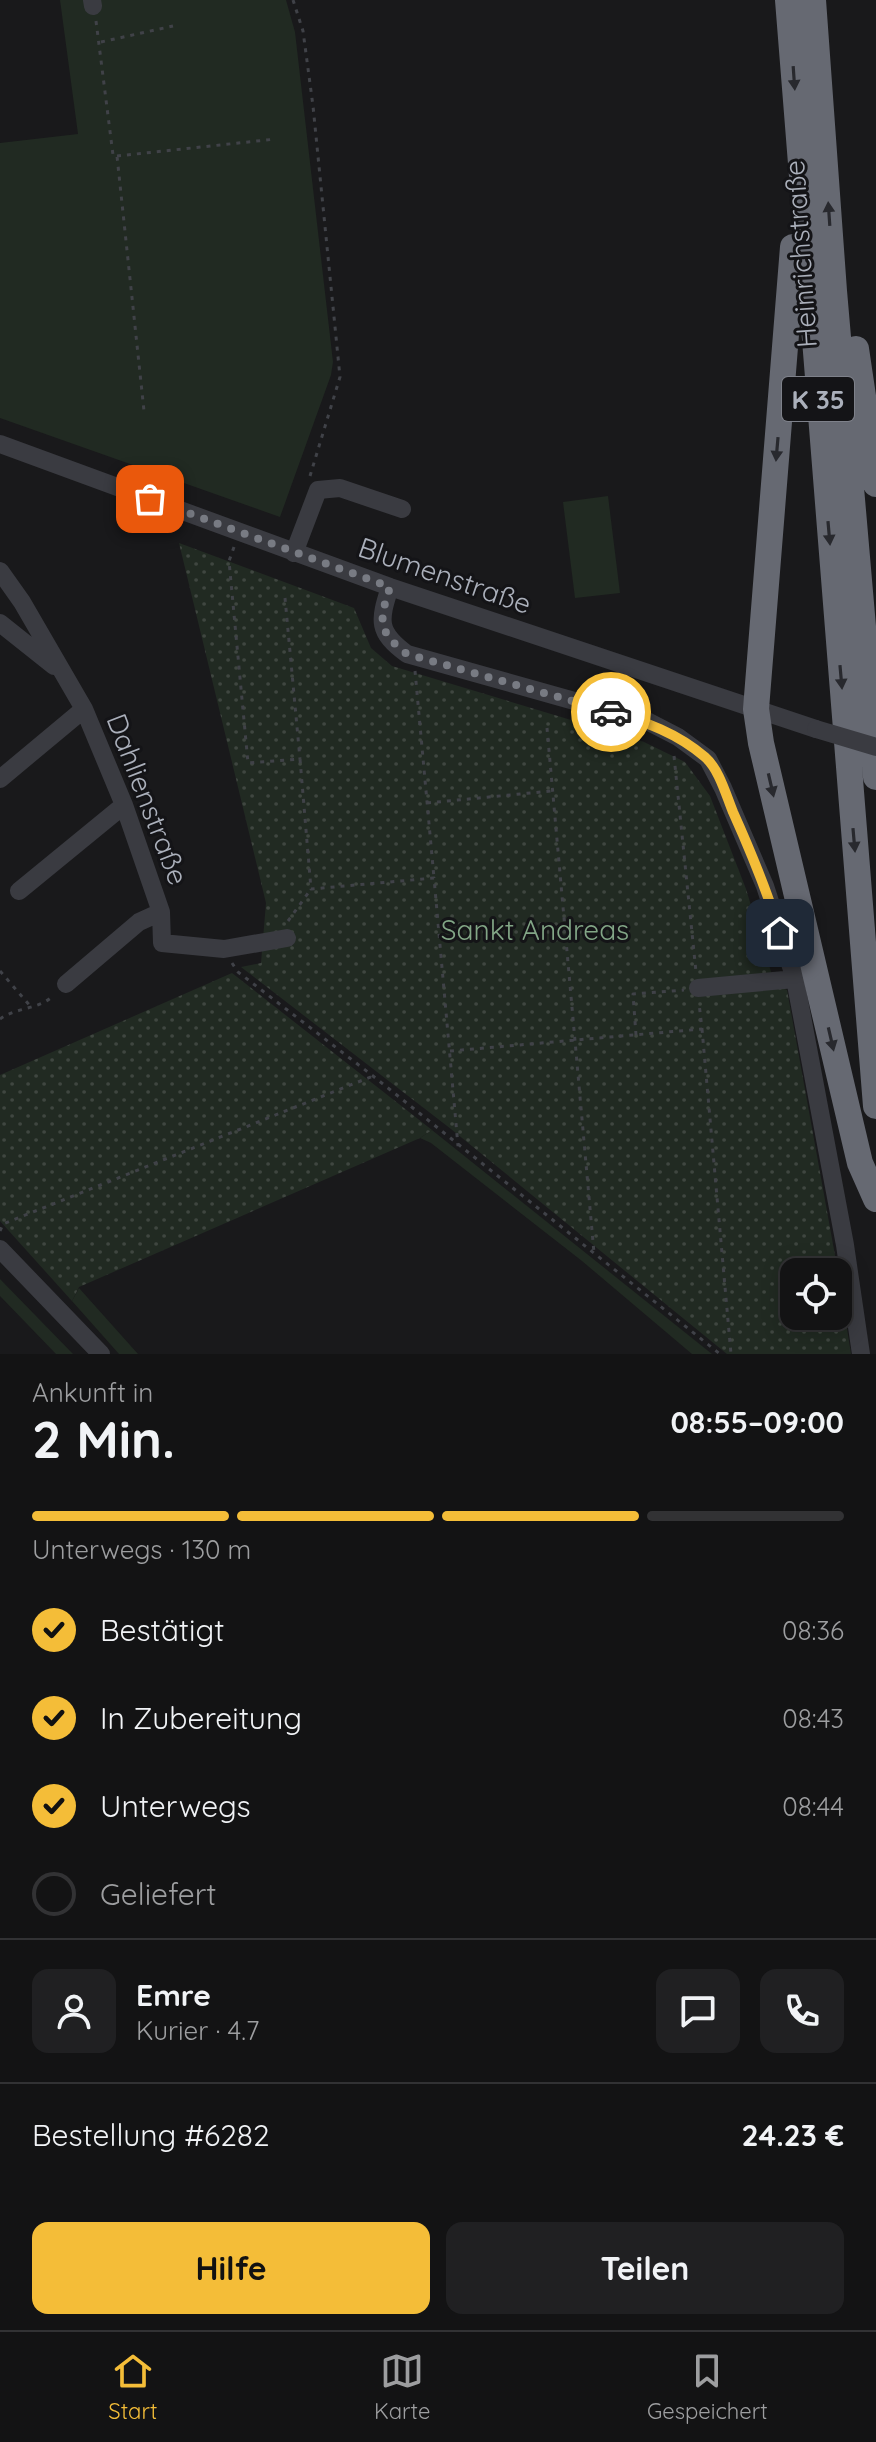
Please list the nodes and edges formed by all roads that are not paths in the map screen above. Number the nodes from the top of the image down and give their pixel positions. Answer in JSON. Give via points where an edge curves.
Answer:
{"nodes":[{"id":1,"x":788,"y":0,"type":"edge"},
{"id":2,"x":813,"y":0,"type":"edge"},
{"id":3,"x":801,"y":177,"type":"junction"},
{"id":4,"x":834,"y":291,"type":"junction"},
{"id":5,"x":0,"y":444,"type":"edge"},
{"id":6,"x":876,"y":484,"type":"edge"},
{"id":7,"x":402,"y":509,"type":"dead end"},
{"id":8,"x":294,"y":553,"type":"junction"},
{"id":9,"x":0,"y":571,"type":"edge"},
{"id":10,"x":390,"y":587,"type":"junction"},
{"id":11,"x":2,"y":628,"type":"edge"},
{"id":12,"x":63,"y":672,"type":"junction"},
{"id":13,"x":84,"y":709,"type":"junction"},
{"id":14,"x":756,"y":709,"type":"junction"},
{"id":15,"x":875,"y":744,"type":"edge"},
{"id":16,"x":876,"y":777,"type":"edge"},
{"id":17,"x":0,"y":779,"type":"edge"},
{"id":18,"x":124,"y":805,"type":"junction"},
{"id":19,"x":19,"y":891,"type":"dead end"},
{"id":20,"x":161,"y":912,"type":"junction"},
{"id":21,"x":287,"y":938,"type":"dead end"},
{"id":22,"x":795,"y":979,"type":"junction"},
{"id":23,"x":66,"y":984,"type":"road end"},
{"id":24,"x":698,"y":988,"type":"road end"},
{"id":25,"x":876,"y":1106,"type":"edge"},
{"id":26,"x":876,"y":1199,"type":"edge"},
{"id":27,"x":0,"y":1249,"type":"edge"},
{"id":28,"x":101,"y":1354,"type":"edge"},
{"id":29,"x":861,"y":1354,"type":"edge"}],
"edges":[{"from":1,"to":3,"type":"highway","name":"Heinrichstraße","number":"K 35","one_way":true},
{"from":4,"to":2,"type":"highway","name":"Heinrichstraße","number":"K 35","one_way":true},
{"from":3,"to":14,"type":"highway","one_way":true},
{"from":3,"to":25,"type":"highway","name":"Heinrichstraße","number":"K 35","one_way":true},
{"from":4,"to":6,"type":"highway","via":[[850,310]]},
{"from":4,"to":15,"type":"highway","name":"Heinrichstraße","number":"K 35"},
{"from":5,"to":8,"type":"street","name":"Blumenstraße"},
{"from":7,"to":8,"type":"street","via":[[340,488],[318,490]]},
{"from":8,"to":10,"type":"street","name":"Blumenstraße"},
{"from":9,"to":12,"type":"street","name":"Dahlienstraße"},
{"from":10,"to":14,"type":"street","name":"Blumenstraße"},
{"from":10,"to":22,"type":"street","via":[[382,627],[389,641],[407,654],[649,722],[708,759],[765,886]]},
{"from":11,"to":12,"type":"street"},
{"from":12,"to":13,"type":"street","name":"Dahlienstraße"},
{"from":13,"to":17,"type":"street"},
{"from":13,"to":18,"type":"street","name":"Dahlienstraße"},
{"from":14,"to":15,"type":"street","name":"Blumenstraße","bridge":true},
{"from":14,"to":26,"type":"highway","one_way":true,"via":[[860,1163]]},
{"from":15,"to":16,"type":"highway","number":"K 35"},
{"from":18,"to":19,"type":"street"},
{"from":18,"to":20,"type":"street","name":"Dahlienstraße"},
{"from":20,"to":21,"type":"street","name":"Dahlienstraße","via":[[162,943],[224,949]]},
{"from":20,"to":23,"type":"street","via":[[139,922]]},
{"from":22,"to":24,"type":"street"},
{"from":22,"to":29,"type":"street"},
{"from":27,"to":28,"type":"street"}]}
